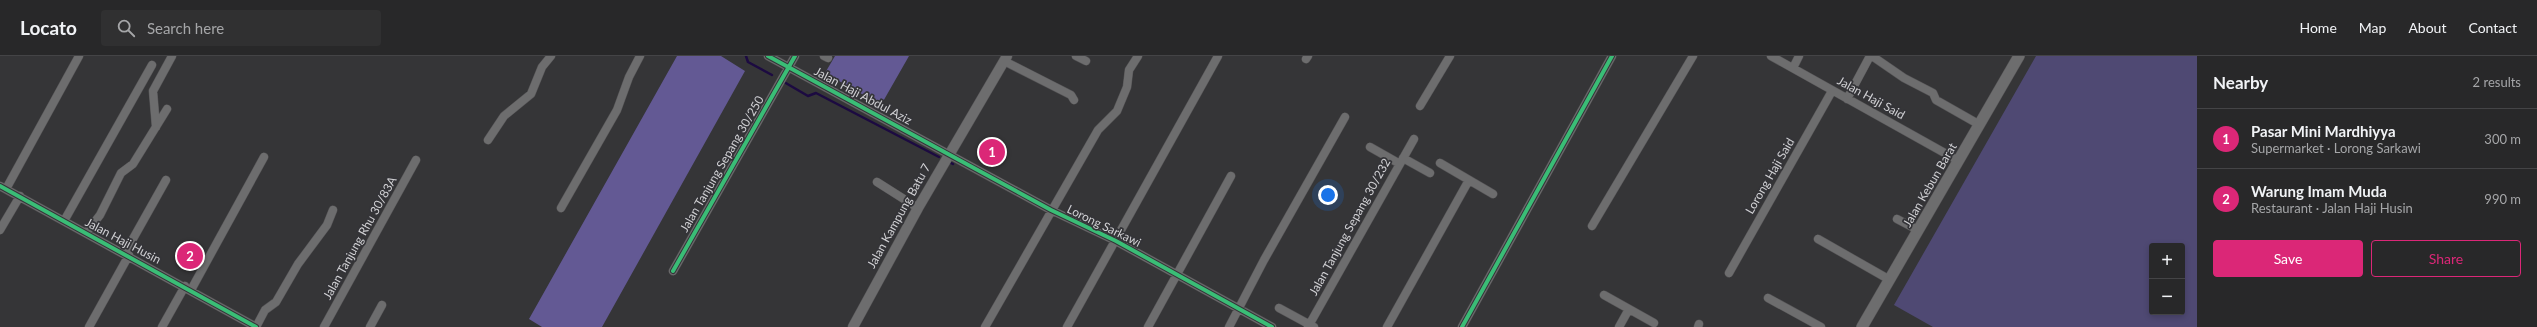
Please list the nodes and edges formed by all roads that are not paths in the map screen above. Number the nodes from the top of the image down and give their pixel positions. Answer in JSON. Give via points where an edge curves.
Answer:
{"nodes":[{"id":1,"x":79,"y":56,"type":"edge"},
{"id":2,"x":172,"y":56,"type":"edge"},
{"id":3,"x":551,"y":56,"type":"edge"},
{"id":4,"x":640,"y":56,"type":"edge"},
{"id":5,"x":768,"y":56,"type":"edge"},
{"id":6,"x":795,"y":56,"type":"edge"},
{"id":7,"x":1076,"y":56,"type":"edge"},
{"id":8,"x":1138,"y":56,"type":"edge"},
{"id":9,"x":1218,"y":56,"type":"edge"},
{"id":10,"x":1450,"y":56,"type":"edge"},
{"id":11,"x":1612,"y":56,"type":"edge"},
{"id":12,"x":1692,"y":56,"type":"edge"},
{"id":13,"x":1771,"y":56,"type":"edge"},
{"id":14,"x":1799,"y":56,"type":"edge"},
{"id":15,"x":1871,"y":56,"type":"edge"},
{"id":16,"x":2019,"y":56,"type":"edge"},
{"id":17,"x":1006,"y":59,"type":"edge"},
{"id":18,"x":1086,"y":62,"type":"dead end"},
{"id":19,"x":152,"y":65,"type":"dead end"},
{"id":20,"x":789,"y":68,"type":"junction"},
{"id":21,"x":1793,"y":68,"type":"junction"},
{"id":22,"x":1832,"y":91,"type":"junction"},
{"id":23,"x":1847,"y":99,"type":"junction"},
{"id":24,"x":1074,"y":100,"type":"dead end"},
{"id":25,"x":1420,"y":106,"type":"dead end"},
{"id":26,"x":167,"y":109,"type":"dead end"},
{"id":27,"x":1345,"y":117,"type":"dead end"},
{"id":28,"x":1980,"y":125,"type":"junction"},
{"id":29,"x":156,"y":127,"type":"junction"},
{"id":30,"x":1414,"y":139,"type":"dead end"},
{"id":31,"x":488,"y":140,"type":"dead end"},
{"id":32,"x":1370,"y":147,"type":"dead end"},
{"id":33,"x":949,"y":154,"type":"junction"},
{"id":34,"x":264,"y":157,"type":"dead end"},
{"id":35,"x":416,"y":160,"type":"dead end"},
{"id":36,"x":1401,"y":161,"type":"junction"},
{"id":37,"x":1959,"y":161,"type":"junction"},
{"id":38,"x":1440,"y":164,"type":"dead end"},
{"id":39,"x":1430,"y":173,"type":"dead end"},
{"id":40,"x":1231,"y":176,"type":"dead end"},
{"id":41,"x":166,"y":180,"type":"dead end"},
{"id":42,"x":1469,"y":180,"type":"junction"},
{"id":43,"x":878,"y":182,"type":"dead end"},
{"id":44,"x":3,"y":187,"type":"edge"},
{"id":45,"x":1493,"y":194,"type":"dead end"},
{"id":46,"x":20,"y":196,"type":"junction"},
{"id":47,"x":561,"y":208,"type":"dead end"},
{"id":48,"x":918,"y":208,"type":"junction"},
{"id":49,"x":333,"y":210,"type":"dead end"},
{"id":50,"x":1051,"y":210,"type":"junction"},
{"id":51,"x":1897,"y":219,"type":"dead end"},
{"id":52,"x":64,"y":221,"type":"junction"},
{"id":53,"x":1592,"y":226,"type":"dead end"},
{"id":54,"x":0,"y":230,"type":"edge"},
{"id":55,"x":1918,"y":230,"type":"junction"},
{"id":56,"x":86,"y":233,"type":"junction"},
{"id":57,"x":1818,"y":239,"type":"dead end"},
{"id":58,"x":1116,"y":241,"type":"junction"},
{"id":59,"x":127,"y":254,"type":"junction"},
{"id":60,"x":673,"y":271,"type":"dead end"},
{"id":61,"x":1729,"y":273,"type":"dead end"},
{"id":62,"x":1178,"y":275,"type":"junction"},
{"id":63,"x":1890,"y":280,"type":"junction"},
{"id":64,"x":188,"y":288,"type":"junction"},
{"id":65,"x":1604,"y":294,"type":"dead end"},
{"id":66,"x":1768,"y":298,"type":"dead end"},
{"id":67,"x":382,"y":304,"type":"dead end"},
{"id":68,"x":1240,"y":308,"type":"junction"},
{"id":69,"x":1279,"y":308,"type":"dead end"},
{"id":70,"x":1629,"y":309,"type":"junction"},
{"id":71,"x":1654,"y":322,"type":"dead end"},
{"id":72,"x":253,"y":326,"type":"edge"},
{"id":73,"x":1310,"y":326,"type":"edge"},
{"id":74,"x":89,"y":327,"type":"edge"},
{"id":75,"x":162,"y":327,"type":"edge"},
{"id":76,"x":324,"y":327,"type":"edge"},
{"id":77,"x":370,"y":327,"type":"edge"},
{"id":78,"x":853,"y":327,"type":"edge"},
{"id":79,"x":985,"y":327,"type":"edge"},
{"id":80,"x":1067,"y":327,"type":"edge"},
{"id":81,"x":1148,"y":327,"type":"edge"},
{"id":82,"x":1229,"y":327,"type":"edge"},
{"id":83,"x":1272,"y":327,"type":"edge"},
{"id":84,"x":1387,"y":327,"type":"edge"},
{"id":85,"x":1462,"y":327,"type":"edge"},
{"id":86,"x":1619,"y":327,"type":"edge"},
{"id":87,"x":1821,"y":327,"type":"edge"},
{"id":88,"x":1862,"y":327,"type":"edge"}],
"edges":[{"from":1,"to":44,"type":"street"},
{"from":2,"to":29,"type":"street","via":[[153,91]]},
{"from":3,"to":31,"type":"street","via":[[542,67],[531,94],[504,116]]},
{"from":4,"to":47,"type":"street","via":[[617,110]]},
{"from":5,"to":20,"type":"street","name":"Jalan Haji Abdul Aziz"},
{"from":6,"to":20,"type":"street","name":"Jalan Tanjung Sepang 30/250"},
{"from":7,"to":18,"type":"street"},
{"from":8,"to":50,"type":"street","via":[[1129,70],[1128,87],[1117,111],[1098,130]]},
{"from":9,"to":58,"type":"street"},
{"from":10,"to":25,"type":"street"},
{"from":11,"to":85,"type":"street"},
{"from":12,"to":53,"type":"street"},
{"from":13,"to":21,"type":"street","name":"Jalan Haji Said"},
{"from":14,"to":21,"type":"street"},
{"from":15,"to":23,"type":"street"},
{"from":15,"to":28,"type":"street","via":[[1933,93],[1936,100]]},
{"from":16,"to":28,"type":"main road","name":"Jalan Kebun Barat"},
{"from":17,"to":24,"type":"street","via":[[1071,95]]},
{"from":17,"to":33,"type":"street","name":"Jalan Kampung Batu 7"},
{"from":19,"to":52,"type":"street"},
{"from":20,"to":33,"type":"street","name":"Jalan Haji Abdul Aziz"},
{"from":20,"to":60,"type":"street","name":"Jalan Tanjung Sepang 30/250"},
{"from":21,"to":22,"type":"street","name":"Jalan Haji Said"},
{"from":22,"to":23,"type":"street","name":"Jalan Haji Said"},
{"from":22,"to":61,"type":"street","name":"Lorong Haji Said"},
{"from":23,"to":37,"type":"street","name":"Jalan Haji Said"},
{"from":26,"to":29,"type":"street"},
{"from":27,"to":68,"type":"street","via":[[1264,260]]},
{"from":28,"to":37,"type":"main road","name":"Jalan Kebun Barat"},
{"from":29,"to":56,"type":"street","via":[[133,164],[121,173],[100,215]]},
{"from":30,"to":36,"type":"street","name":"Jalan Tanjung Sepang 30/232"},
{"from":32,"to":36,"type":"street"},
{"from":33,"to":48,"type":"street","name":"Jalan Kampung Batu 7"},
{"from":33,"to":50,"type":"street","name":"Lorong Sarkawi"},
{"from":34,"to":64,"type":"street"},
{"from":35,"to":76,"type":"street","name":"Jalan Tanjung Rhu 30/83A"},
{"from":36,"to":39,"type":"street"},
{"from":36,"to":73,"type":"street","name":"Jalan Tanjung Sepang 30/232"},
{"from":37,"to":55,"type":"main road","name":"Jalan Kebun Barat"},
{"from":38,"to":42,"type":"street"},
{"from":40,"to":62,"type":"street"},
{"from":41,"to":59,"type":"street"},
{"from":42,"to":45,"type":"street"},
{"from":42,"to":84,"type":"street"},
{"from":43,"to":48,"type":"street"},
{"from":44,"to":46,"type":"street","name":"Jalan Haji Husin"},
{"from":46,"to":52,"type":"street","name":"Jalan Haji Husin"},
{"from":46,"to":54,"type":"street"},
{"from":48,"to":78,"type":"street","name":"Jalan Kampung Batu 7"},
{"from":49,"to":72,"type":"street","via":[[327,225],[298,264],[276,302],[265,310]]},
{"from":50,"to":58,"type":"street","name":"Lorong Sarkawi"},
{"from":50,"to":79,"type":"street"},
{"from":51,"to":55,"type":"street"},
{"from":52,"to":56,"type":"street","name":"Jalan Haji Husin"},
{"from":55,"to":63,"type":"main road","name":"Jalan Kebun Barat"},
{"from":56,"to":59,"type":"street","name":"Jalan Haji Husin"},
{"from":57,"to":63,"type":"street"},
{"from":58,"to":62,"type":"street","name":"Lorong Sarkawi"},
{"from":58,"to":80,"type":"street"},
{"from":59,"to":64,"type":"street","name":"Jalan Haji Husin"},
{"from":59,"to":74,"type":"street"},
{"from":62,"to":68,"type":"street","name":"Lorong Sarkawi"},
{"from":62,"to":81,"type":"street"},
{"from":63,"to":88,"type":"main road","name":"Jalan Kebun Barat"},
{"from":64,"to":72,"type":"street","name":"Jalan Haji Husin"},
{"from":64,"to":75,"type":"street"},
{"from":65,"to":70,"type":"street"},
{"from":66,"to":87,"type":"street"},
{"from":67,"to":77,"type":"street"},
{"from":68,"to":82,"type":"street"},
{"from":68,"to":83,"type":"street","name":"Lorong Sarkawi"},
{"from":69,"to":73,"type":"street"},
{"from":70,"to":71,"type":"street"},
{"from":70,"to":86,"type":"street"}]}
